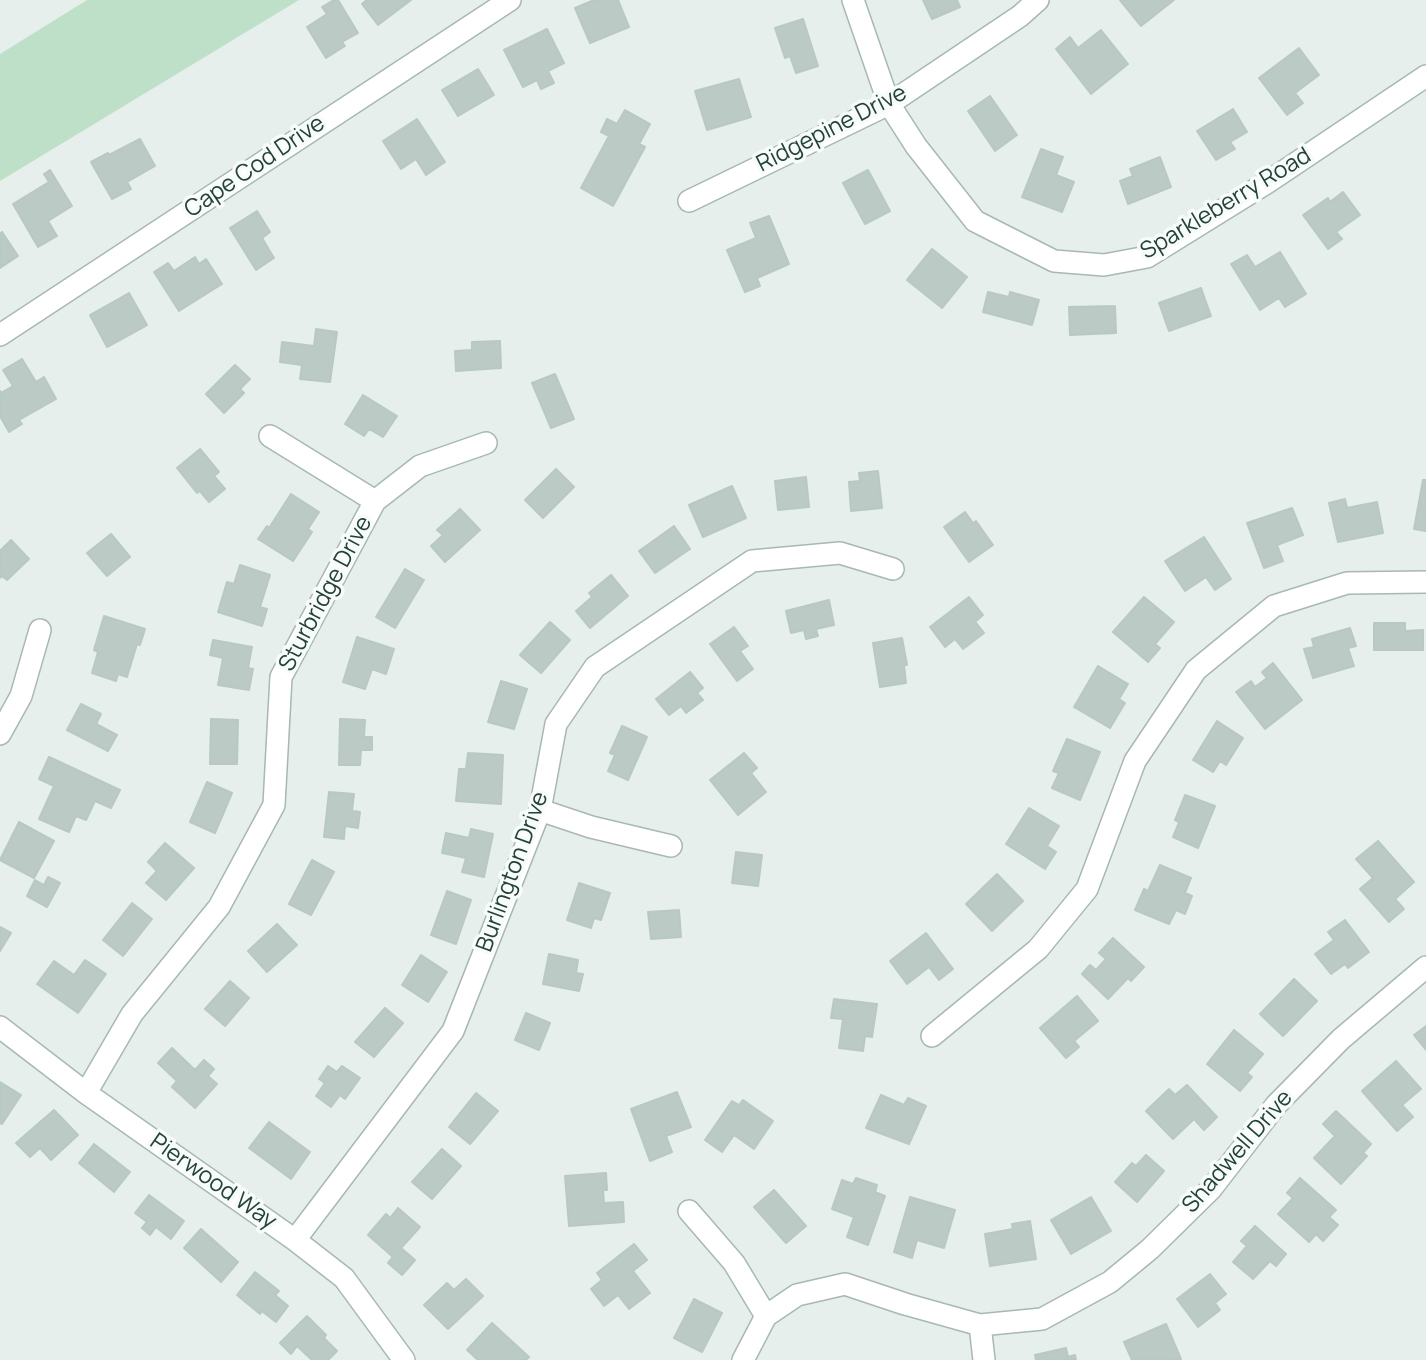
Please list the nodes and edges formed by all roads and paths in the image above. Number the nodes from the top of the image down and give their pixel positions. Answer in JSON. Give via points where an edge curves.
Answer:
{"nodes":[{"id":1,"x":510,"y":0,"type":"edge"},
{"id":2,"x":853,"y":0,"type":"edge"},
{"id":3,"x":1038,"y":0,"type":"edge"},
{"id":4,"x":1426,"y":76,"type":"edge"},
{"id":5,"x":890,"y":104,"type":"junction"},
{"id":6,"x":689,"y":201,"type":"dead end"},
{"id":7,"x":0,"y":335,"type":"edge"},
{"id":8,"x":270,"y":436,"type":"dead end"},
{"id":9,"x":486,"y":443,"type":"dead end"},
{"id":10,"x":375,"y":501,"type":"junction"},
{"id":11,"x":893,"y":569,"type":"dead end"},
{"id":12,"x":1426,"y":582,"type":"edge"},
{"id":13,"x":40,"y":630,"type":"dead end"},
{"id":14,"x":0,"y":734,"type":"edge"},
{"id":15,"x":540,"y":810,"type":"junction"},
{"id":16,"x":671,"y":846,"type":"dead end"},
{"id":17,"x":1426,"y":967,"type":"edge"},
{"id":18,"x":0,"y":1027,"type":"edge"},
{"id":19,"x":932,"y":1036,"type":"dead end"},
{"id":20,"x":86,"y":1093,"type":"junction"},
{"id":21,"x":689,"y":1211,"type":"dead end"},
{"id":22,"x":295,"y":1240,"type":"junction"},
{"id":23,"x":766,"y":1316,"type":"junction"},
{"id":24,"x":980,"y":1325,"type":"junction"},
{"id":25,"x":404,"y":1360,"type":"edge"},
{"id":26,"x":743,"y":1360,"type":"edge"},
{"id":27,"x":984,"y":1360,"type":"edge"}],
"edges":[{"from":1,"to":7,"type":"street","name":"Cape Cod Drive"},
{"from":2,"to":5,"type":"street","name":"Sparkleberry Road"},
{"from":3,"to":5,"type":"street","name":"Ridgepine Drive"},
{"from":4,"to":5,"type":"street","name":"Sparkleberry Road","via":[[1147,257],[1104,265],[1054,261],[975,220],[916,146]]},
{"from":5,"to":6,"type":"street","name":"Ridgepine Drive"},
{"from":8,"to":10,"type":"street"},
{"from":9,"to":10,"type":"street","name":"Sturbridge Drive","via":[[420,466]]},
{"from":10,"to":20,"type":"street","name":"Sturbridge Drive","via":[[281,677],[274,805],[219,906],[132,1014]]},
{"from":11,"to":15,"type":"street","name":"Burlington Drive","via":[[840,553],[752,561],[595,667],[556,724]]},
{"from":12,"to":19,"type":"street","via":[[1348,583],[1273,606],[1196,670],[1135,761],[1087,889],[1038,949]]},
{"from":13,"to":14,"type":"street","via":[[21,696]]},
{"from":15,"to":16,"type":"street"},
{"from":15,"to":22,"type":"street","name":"Burlington Drive","via":[[453,1031]]},
{"from":17,"to":24,"type":"street","name":"Shadwell Drive","via":[[1341,1039],[1276,1105],[1211,1189],[1110,1283],[1042,1319]]},
{"from":18,"to":20,"type":"street","name":"Pierwood Way"},
{"from":20,"to":22,"type":"street","name":"Pierwood Way"},
{"from":21,"to":23,"type":"street","via":[[734,1263]]},
{"from":22,"to":25,"type":"street","name":"Pierwood Way","via":[[344,1278]]},
{"from":23,"to":24,"type":"street","name":"Shadwell Drive","via":[[797,1295],[845,1284]]},
{"from":23,"to":26,"type":"street","name":"Shadwell Drive"},
{"from":24,"to":27,"type":"street"}]}
